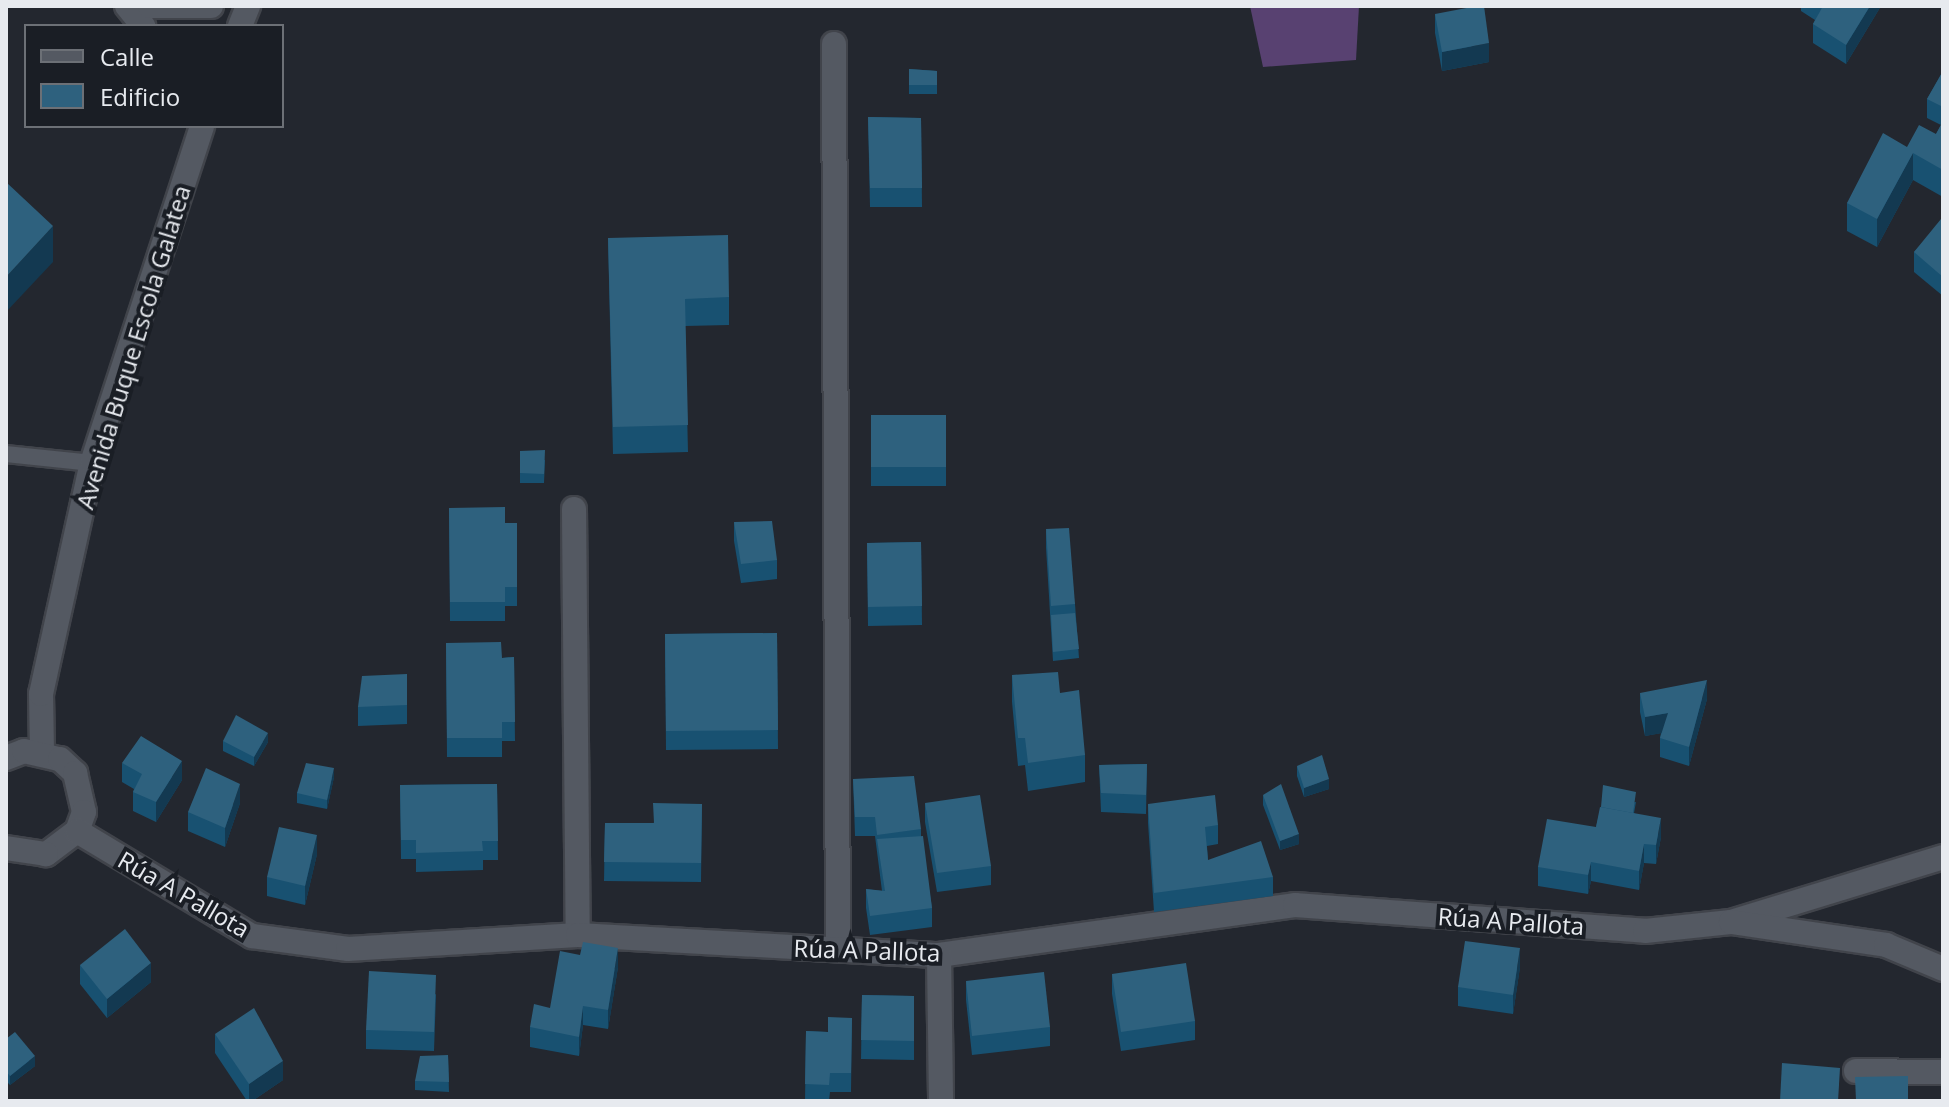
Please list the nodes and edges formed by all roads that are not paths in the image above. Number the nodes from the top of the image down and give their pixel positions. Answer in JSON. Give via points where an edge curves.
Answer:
{"nodes":[{"id":1,"x":127,"y":6,"type":"edge"},
{"id":2,"x":211,"y":6,"type":"edge"},
{"id":3,"x":151,"y":14,"type":"edge"},
{"id":4,"x":199,"y":24,"type":"edge"},
{"id":5,"x":834,"y":44,"type":"dead end"},
{"id":6,"x":199,"y":128,"type":"edge"},
{"id":7,"x":6,"y":454,"type":"edge"},
{"id":8,"x":92,"y":463,"type":"junction"},
{"id":9,"x":574,"y":509,"type":"dead end"},
{"id":10,"x":42,"y":751,"type":"junction"},
{"id":11,"x":6,"y":758,"type":"edge"},
{"id":12,"x":77,"y":831,"type":"junction"},
{"id":13,"x":6,"y":848,"type":"edge"},
{"id":14,"x":1943,"y":857,"type":"edge"},
{"id":15,"x":1731,"y":922,"type":"junction"},
{"id":16,"x":578,"y":935,"type":"junction"},
{"id":17,"x":838,"y":949,"type":"junction"},
{"id":18,"x":939,"y":955,"type":"junction"},
{"id":19,"x":1943,"y":969,"type":"edge"},
{"id":20,"x":1856,"y":1071,"type":"dead end"},
{"id":21,"x":1943,"y":1072,"type":"edge"},
{"id":22,"x":941,"y":1101,"type":"edge"}],
"edges":[{"from":1,"to":3,"type":"street"},
{"from":2,"to":3,"type":"street"},
{"from":3,"to":4,"type":"street"},
{"from":5,"to":17,"type":"street"},
{"from":6,"to":8,"type":"street","name":"Avenida Buque Escola Galatea"},
{"from":7,"to":8,"type":"lane"},
{"from":8,"to":10,"type":"street","name":"Avenida Buque Escola Galatea","via":[[41,694]]},
{"from":9,"to":16,"type":"street"},
{"from":10,"to":11,"type":"street"},
{"from":10,"to":12,"type":"street","via":[[75,773],[84,792]]},
{"from":12,"to":13,"type":"street","via":[[46,854]]},
{"from":12,"to":16,"type":"street","name":"Rúa A Pallota","via":[[252,936],[348,949]]},
{"from":14,"to":15,"type":"street"},
{"from":15,"to":18,"type":"street","name":"Rúa A Pallota","via":[[1645,931],[1295,905]]},
{"from":15,"to":19,"type":"street","via":[[1886,945]]},
{"from":16,"to":17,"type":"street","name":"Rúa A Pallota"},
{"from":17,"to":18,"type":"street","name":"Rúa A Pallota"},
{"from":18,"to":22,"type":"street"},
{"from":20,"to":21,"type":"street"}]}
